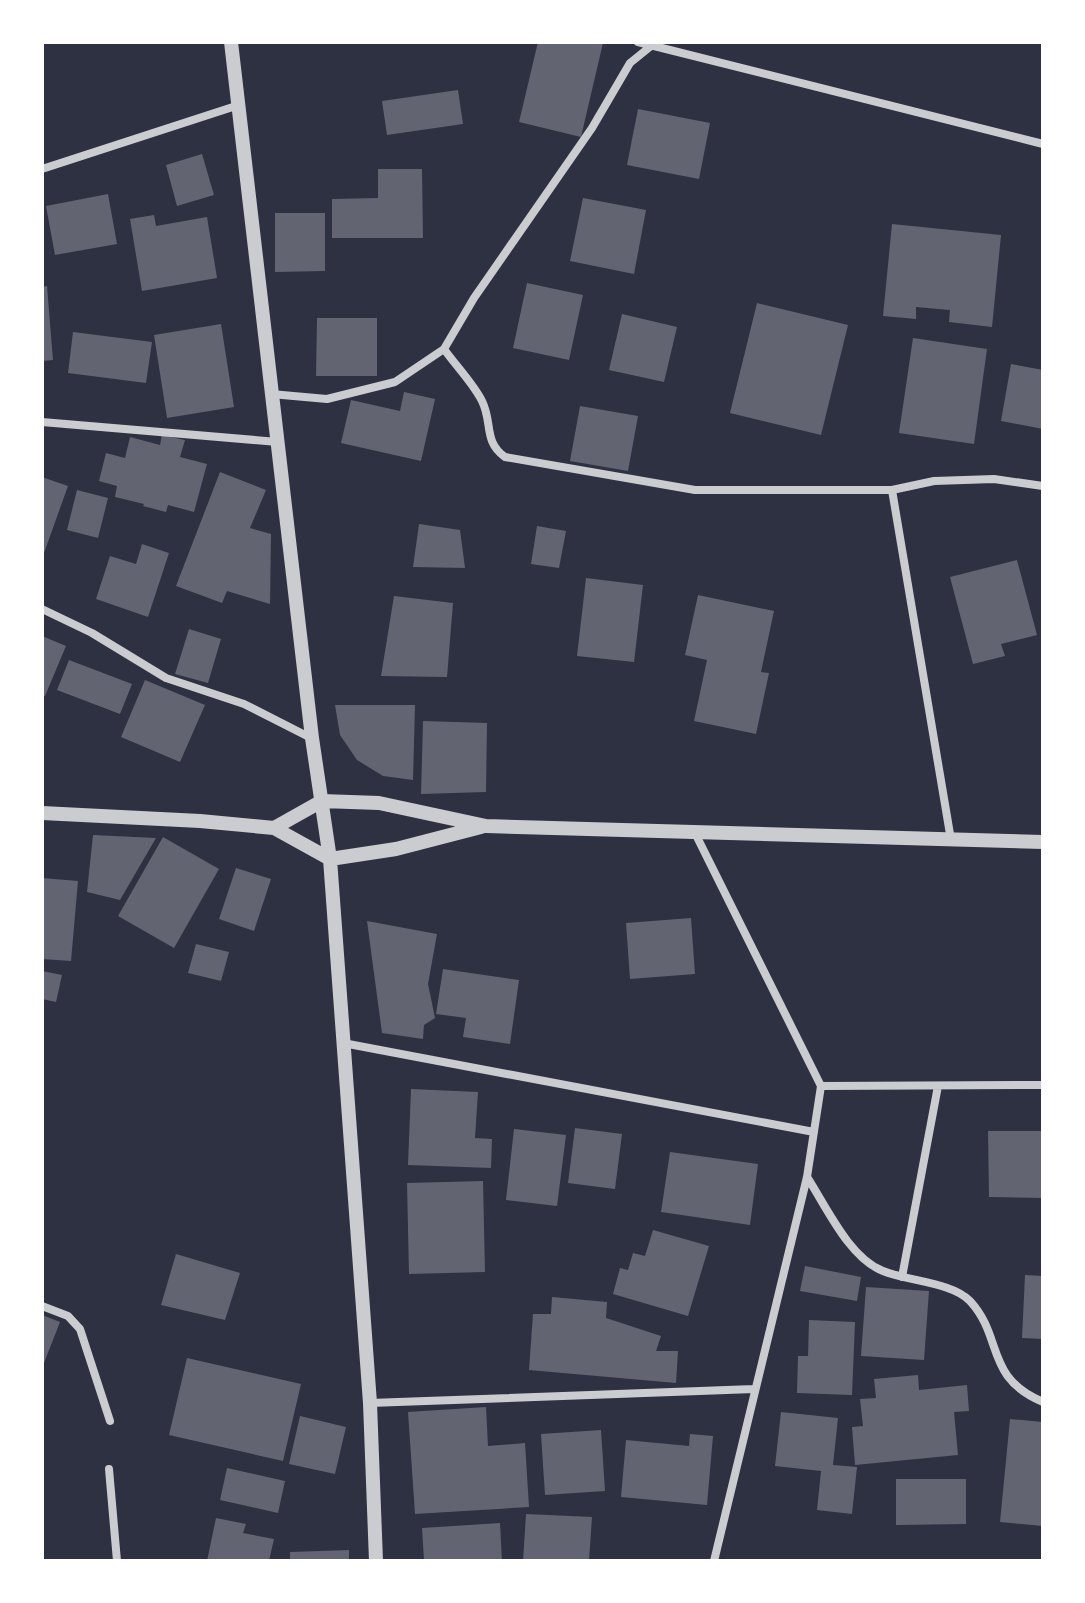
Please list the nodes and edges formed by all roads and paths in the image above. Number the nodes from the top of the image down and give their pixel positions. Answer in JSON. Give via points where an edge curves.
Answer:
{"nodes":[{"id":1,"x":231,"y":42,"type":"edge"},
{"id":2,"x":638,"y":42,"type":"edge"},
{"id":3,"x":655,"y":44,"type":"edge"},
{"id":4,"x":239,"y":105,"type":"junction"},
{"id":5,"x":1043,"y":144,"type":"edge"},
{"id":6,"x":42,"y":169,"type":"edge"},
{"id":7,"x":444,"y":349,"type":"junction"},
{"id":8,"x":270,"y":393,"type":"junction"},
{"id":9,"x":42,"y":422,"type":"edge"},
{"id":10,"x":279,"y":442,"type":"junction"},
{"id":11,"x":1043,"y":486,"type":"edge"},
{"id":12,"x":892,"y":490,"type":"junction"},
{"id":13,"x":42,"y":609,"type":"edge"},
{"id":14,"x":312,"y":738,"type":"junction"},
{"id":15,"x":322,"y":801,"type":"junction"},
{"id":16,"x":42,"y":813,"type":"edge"},
{"id":17,"x":486,"y":826,"type":"junction"},
{"id":18,"x":274,"y":828,"type":"junction"},
{"id":19,"x":695,"y":833,"type":"junction"},
{"id":20,"x":951,"y":840,"type":"junction"},
{"id":21,"x":1043,"y":842,"type":"edge"},
{"id":22,"x":330,"y":859,"type":"junction"},
{"id":23,"x":343,"y":1043,"type":"junction"},
{"id":24,"x":1043,"y":1085,"type":"edge"},
{"id":25,"x":821,"y":1086,"type":"junction"},
{"id":26,"x":938,"y":1086,"type":"junction"},
{"id":27,"x":814,"y":1132,"type":"junction"},
{"id":28,"x":807,"y":1177,"type":"junction"},
{"id":29,"x":902,"y":1277,"type":"junction"},
{"id":30,"x":42,"y":1306,"type":"edge"},
{"id":31,"x":754,"y":1389,"type":"junction"},
{"id":32,"x":1043,"y":1402,"type":"edge"},
{"id":33,"x":370,"y":1403,"type":"junction"},
{"id":34,"x":110,"y":1421,"type":"dead end"},
{"id":35,"x":109,"y":1469,"type":"dead end"},
{"id":36,"x":117,"y":1561,"type":"edge"},
{"id":37,"x":376,"y":1561,"type":"edge"},
{"id":38,"x":714,"y":1561,"type":"edge"}],
"edges":[{"from":1,"to":4,"type":"street"},
{"from":2,"to":3,"type":"street"},
{"from":3,"to":5,"type":"street"},
{"from":3,"to":7,"type":"street","via":[[630,63]]},
{"from":4,"to":6,"type":"street"},
{"from":4,"to":8,"type":"street"},
{"from":7,"to":8,"type":"street","via":[[395,382],[327,399]]},
{"from":7,"to":12,"type":"street","via":[[482,401],[490,440],[505,457],[695,490]]},
{"from":8,"to":10,"type":"street"},
{"from":9,"to":10,"type":"street"},
{"from":10,"to":14,"type":"street"},
{"from":11,"to":12,"type":"street","via":[[994,479],[934,481]]},
{"from":12,"to":20,"type":"street"},
{"from":13,"to":14,"type":"street","via":[[166,678],[244,704]]},
{"from":14,"to":15,"type":"street"},
{"from":15,"to":17,"type":"street","via":[[379,803]]},
{"from":15,"to":18,"type":"street"},
{"from":15,"to":22,"type":"street"},
{"from":16,"to":18,"type":"street"},
{"from":17,"to":19,"type":"street"},
{"from":17,"to":22,"type":"street"},
{"from":18,"to":22,"type":"street"},
{"from":19,"to":20,"type":"street"},
{"from":19,"to":25,"type":"street"},
{"from":20,"to":21,"type":"street"},
{"from":22,"to":23,"type":"street"},
{"from":23,"to":27,"type":"street"},
{"from":23,"to":33,"type":"street"},
{"from":24,"to":26,"type":"street"},
{"from":25,"to":26,"type":"street"},
{"from":25,"to":27,"type":"street"},
{"from":26,"to":29,"type":"street"},
{"from":27,"to":28,"type":"street"},
{"from":28,"to":29,"type":"street","via":[[856,1253],[881,1271]]},
{"from":28,"to":31,"type":"street"},
{"from":29,"to":32,"type":"street","via":[[967,1297],[1012,1385]]},
{"from":30,"to":34,"type":"street","via":[[68,1316],[80,1329]]},
{"from":31,"to":33,"type":"street"},
{"from":31,"to":38,"type":"street"},
{"from":33,"to":37,"type":"street"},
{"from":35,"to":36,"type":"street"}]}
